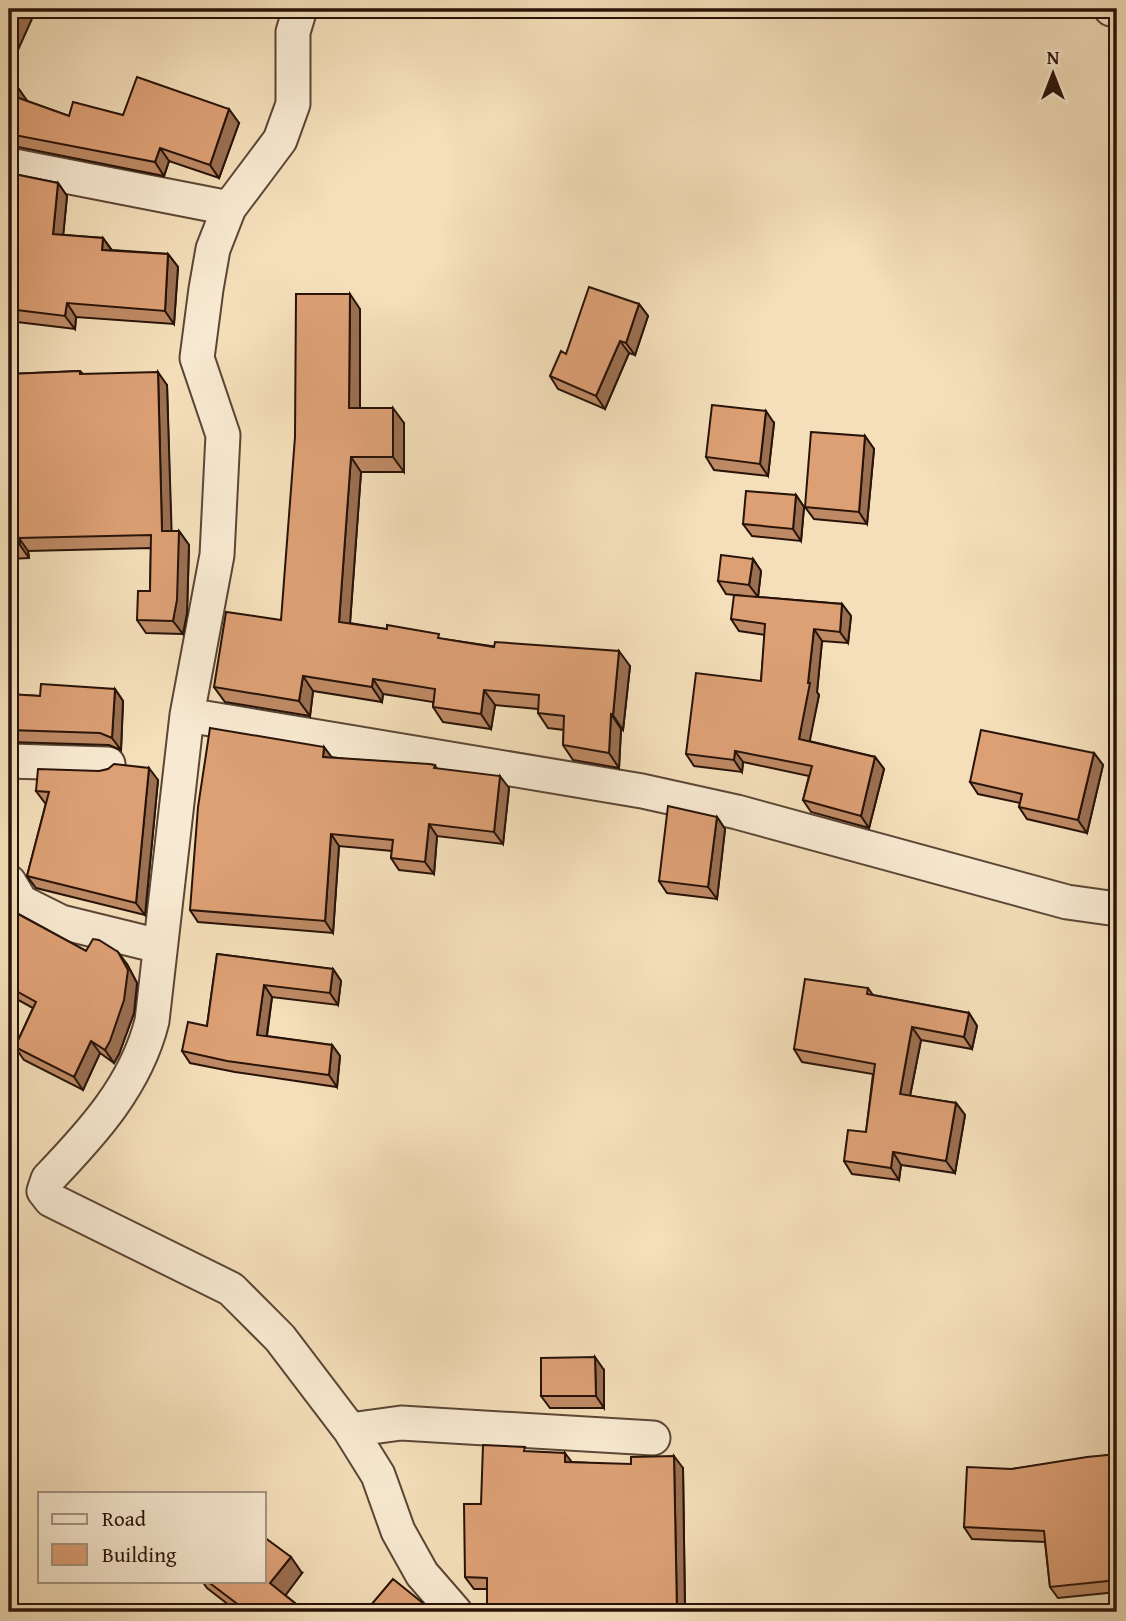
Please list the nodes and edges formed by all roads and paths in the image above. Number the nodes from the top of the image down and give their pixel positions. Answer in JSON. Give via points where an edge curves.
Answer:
{"nodes":[{"id":1,"x":300,"y":9,"type":"edge"},
{"id":2,"x":1111,"y":9,"type":"edge"},
{"id":3,"x":1117,"y":10,"type":"edge"},
{"id":4,"x":9,"y":165,"type":"edge"},
{"id":5,"x":229,"y":208,"type":"junction"},
{"id":6,"x":187,"y":715,"type":"junction"},
{"id":7,"x":9,"y":761,"type":"edge"},
{"id":8,"x":108,"y":764,"type":"dead end"},
{"id":9,"x":9,"y":882,"type":"edge"},
{"id":10,"x":1117,"y":909,"type":"edge"},
{"id":11,"x":159,"y":946,"type":"junction"},
{"id":12,"x":351,"y":1430,"type":"junction"},
{"id":13,"x":653,"y":1438,"type":"dead end"},
{"id":14,"x":455,"y":1612,"type":"edge"}],
"edges":[{"from":1,"to":5,"type":"street","via":[[293,32],[293,104],[279,140]]},
{"from":2,"to":3,"type":"street"},
{"from":4,"to":5,"type":"street"},
{"from":5,"to":6,"type":"street","via":[[213,249],[197,358],[223,435],[217,555]]},
{"from":6,"to":10,"type":"street","via":[[642,791],[737,812],[1067,902]]},
{"from":6,"to":11,"type":"street"},
{"from":7,"to":8,"type":"street"},
{"from":9,"to":11,"type":"street","via":[[20,902],[61,922]]},
{"from":11,"to":12,"type":"street","via":[[152,1021],[141,1059],[104,1116],[48,1179],[44,1191],[51,1200],[231,1289],[280,1338]]},
{"from":12,"to":13,"type":"street","via":[[401,1423]]},
{"from":12,"to":14,"type":"street","via":[[378,1475],[398,1531],[422,1574]]}]}
